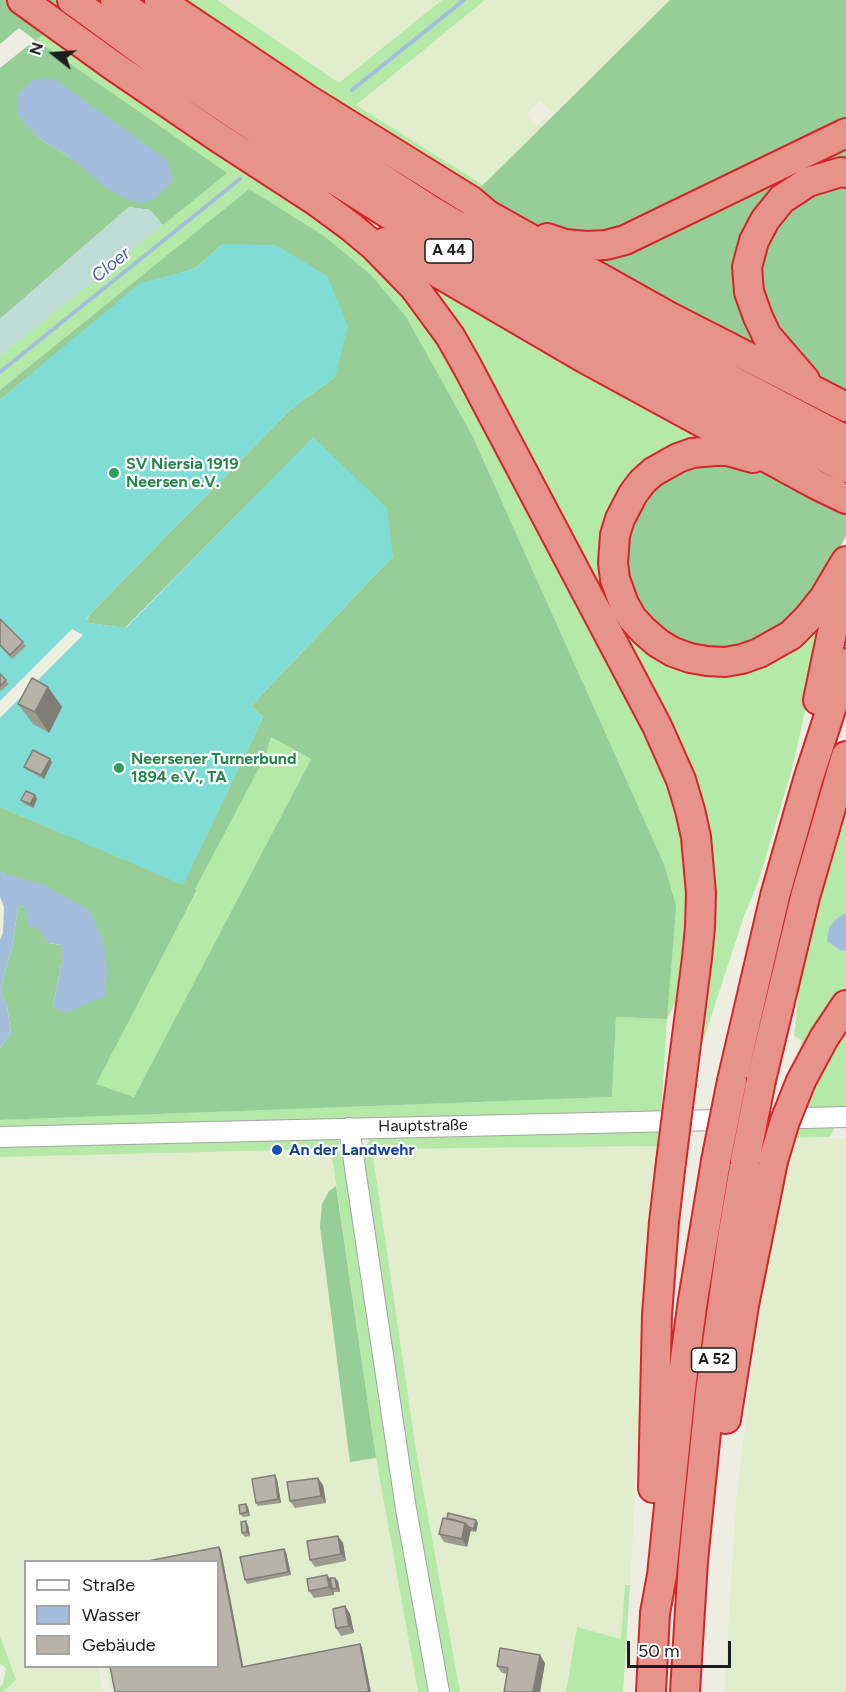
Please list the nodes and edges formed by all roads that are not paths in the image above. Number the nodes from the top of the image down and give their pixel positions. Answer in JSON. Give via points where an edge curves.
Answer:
{"nodes":[{"id":1,"x":22,"y":0,"type":"edge"},
{"id":2,"x":72,"y":0,"type":"edge"},
{"id":3,"x":115,"y":0,"type":"edge"},
{"id":4,"x":159,"y":0,"type":"edge"},
{"id":5,"x":846,"y":134,"type":"edge"},
{"id":6,"x":846,"y":173,"type":"edge"},
{"id":7,"x":470,"y":200,"type":"junction"},
{"id":8,"x":316,"y":201,"type":"junction"},
{"id":9,"x":817,"y":393,"type":"junction"},
{"id":10,"x":846,"y":407,"type":"edge"},
{"id":11,"x":846,"y":440,"type":"edge"},
{"id":12,"x":846,"y":468,"type":"edge"},
{"id":13,"x":815,"y":484,"type":"junction"},
{"id":14,"x":846,"y":499,"type":"edge"},
{"id":15,"x":846,"y":561,"type":"edge"},
{"id":16,"x":846,"y":589,"type":"edge"},
{"id":17,"x":846,"y":663,"type":"edge"},
{"id":18,"x":846,"y":756,"type":"edge"},
{"id":19,"x":798,"y":817,"type":"junction"},
{"id":20,"x":846,"y":1005,"type":"edge"},
{"id":21,"x":846,"y":1117,"type":"edge"},
{"id":22,"x":349,"y":1128,"type":"junction"},
{"id":23,"x":0,"y":1137,"type":"edge"},
{"id":24,"x":693,"y":1561,"type":"junction"},
{"id":25,"x":655,"y":1613,"type":"junction"},
{"id":26,"x":439,"y":1692,"type":"edge"},
{"id":27,"x":651,"y":1692,"type":"edge"},
{"id":28,"x":685,"y":1692,"type":"edge"}],
"edges":[{"from":1,"to":8,"type":"highway"},
{"from":2,"to":12,"type":"highway","number":"A 44","via":[[236,115],[406,225],[632,356]]},
{"from":3,"to":11,"type":"highway","number":"A 44","via":[[274,110],[429,209],[611,315]]},
{"from":4,"to":7,"type":"highway","via":[[307,99]]},
{"from":5,"to":7,"type":"highway","via":[[644,232],[606,245],[549,240]]},
{"from":6,"to":9,"type":"highway","via":[[808,182],[782,199],[754,241],[747,267],[749,292],[766,336]]},
{"from":7,"to":9,"type":"highway","via":[[488,215],[634,297]]},
{"from":8,"to":13,"type":"highway","via":[[582,357]]},
{"from":8,"to":25,"type":"highway","bridge":true,"via":[[394,265],[450,336],[670,752],[690,810],[698,856],[700,927],[661,1266],[648,1574]]},
{"from":9,"to":10,"type":"highway"},
{"from":13,"to":14,"type":"highway"},
{"from":13,"to":15,"type":"highway","via":[[728,451],[692,453],[665,464],[642,482],[620,519],[613,549],[619,591],[632,618],[658,643],[690,658],[725,662],[759,653],[791,634],[824,598]]},
{"from":16,"to":19,"type":"highway","via":[[798,776]]},
{"from":17,"to":19,"type":"highway","number":"A 52"},
{"from":18,"to":24,"type":"highway","number":"A 52","bridge":true,"via":[[786,972],[745,1161],[710,1392]]},
{"from":19,"to":25,"type":"highway","number":"A 52","bridge":true,"via":[[763,945],[716,1161],[690,1322]]},
{"from":20,"to":24,"type":"highway","bridge":true,"via":[[801,1081],[773,1161],[744,1305],[717,1493]]},
{"from":21,"to":22,"type":"street","name":"Hauptstraße"},
{"from":22,"to":23,"type":"street","name":"Hauptstraße"},
{"from":22,"to":26,"type":"street","via":[[406,1509]]},
{"from":24,"to":28,"type":"highway","number":"A 52"},
{"from":25,"to":27,"type":"highway","number":"A 52"}]}
